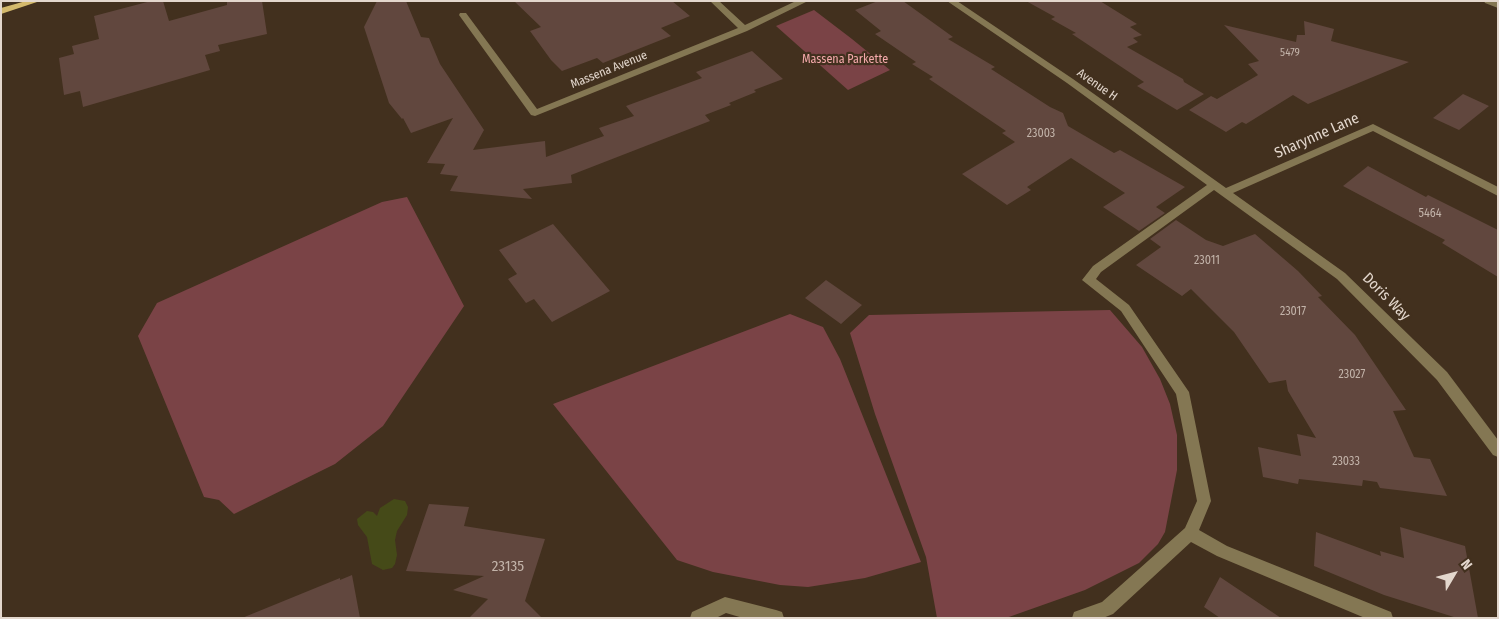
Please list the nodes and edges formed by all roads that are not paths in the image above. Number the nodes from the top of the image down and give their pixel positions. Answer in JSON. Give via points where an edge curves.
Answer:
{"nodes":[{"id":1,"x":36,"y":1,"type":"edge"},
{"id":2,"x":714,"y":1,"type":"edge"},
{"id":3,"x":804,"y":1,"type":"edge"},
{"id":4,"x":951,"y":1,"type":"edge"},
{"id":5,"x":1488,"y":1,"type":"edge"},
{"id":6,"x":1498,"y":5,"type":"edge"},
{"id":7,"x":1,"y":11,"type":"edge"},
{"id":8,"x":463,"y":14,"type":"dead end"},
{"id":9,"x":744,"y":28,"type":"junction"},
{"id":10,"x":1215,"y":184,"type":"junction"},
{"id":11,"x":1226,"y":192,"type":"junction"},
{"id":12,"x":1498,"y":192,"type":"edge"},
{"id":13,"x":1498,"y":452,"type":"edge"},
{"id":14,"x":1190,"y":533,"type":"junction"},
{"id":15,"x":698,"y":618,"type":"edge"},
{"id":16,"x":776,"y":618,"type":"edge"},
{"id":17,"x":1080,"y":618,"type":"edge"},
{"id":18,"x":1385,"y":618,"type":"edge"}],
"edges":[{"from":1,"to":7,"type":"main road"},
{"from":2,"to":9,"type":"street"},
{"from":3,"to":9,"type":"street","name":"Massena Avenue"},
{"from":4,"to":10,"type":"street","name":"Avenue H"},
{"from":5,"to":6,"type":"street"},
{"from":8,"to":9,"type":"street","name":"Massena Avenue","via":[[535,113]]},
{"from":10,"to":11,"type":"street","name":"Avenue H"},
{"from":10,"to":14,"type":"street","via":[[1097,269],[1088,280],[1125,308],[1182,392],[1204,502]]},
{"from":11,"to":12,"type":"street","name":"Sharynne Lane","via":[[1373,127]]},
{"from":11,"to":13,"type":"street","name":"Doris Way","via":[[1342,276],[1442,376]]},
{"from":14,"to":17,"type":"street","via":[[1107,608]]},
{"from":14,"to":18,"type":"street","via":[[1222,551]]},
{"from":15,"to":16,"type":"street","via":[[725,605]]}]}
